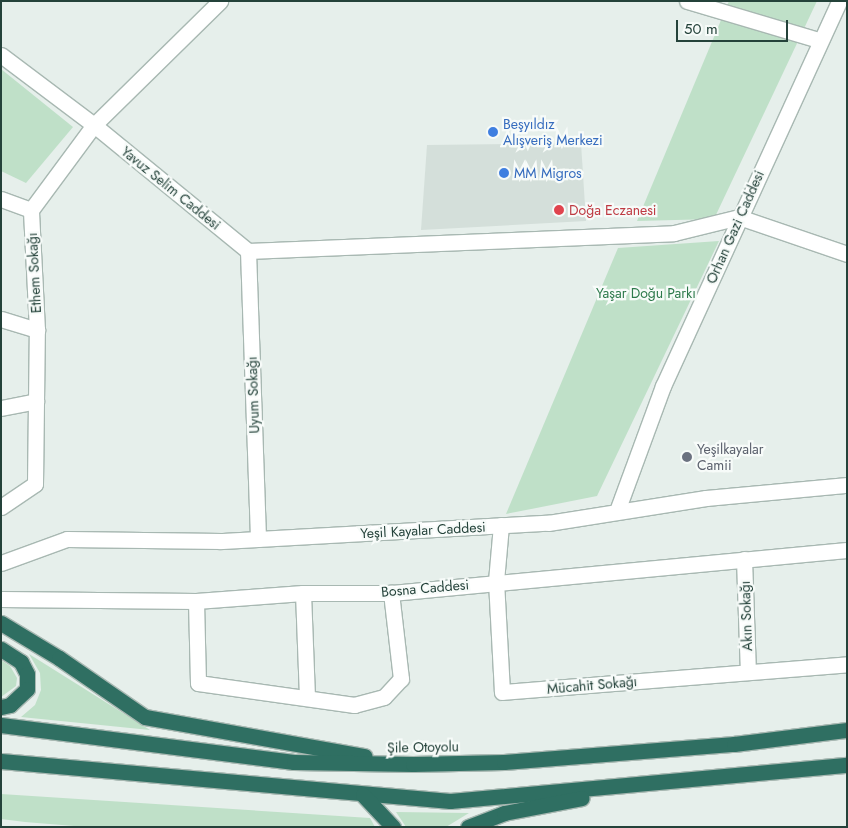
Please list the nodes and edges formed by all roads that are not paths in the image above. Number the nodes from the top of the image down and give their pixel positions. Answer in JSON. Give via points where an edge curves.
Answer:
{"nodes":[{"id":1,"x":220,"y":1,"type":"edge"},
{"id":2,"x":687,"y":1,"type":"edge"},
{"id":3,"x":841,"y":7,"type":"edge"},
{"id":4,"x":819,"y":40,"type":"junction"},
{"id":5,"x":1,"y":55,"type":"edge"},
{"id":6,"x":94,"y":125,"type":"junction"},
{"id":7,"x":1,"y":199,"type":"edge"},
{"id":8,"x":31,"y":210,"type":"junction"},
{"id":9,"x":739,"y":216,"type":"junction"},
{"id":10,"x":248,"y":251,"type":"junction"},
{"id":11,"x":847,"y":254,"type":"edge"},
{"id":12,"x":1,"y":319,"type":"edge"},
{"id":13,"x":37,"y":330,"type":"junction"},
{"id":14,"x":36,"y":401,"type":"junction"},
{"id":15,"x":1,"y":408,"type":"edge"},
{"id":16,"x":847,"y":485,"type":"edge"},
{"id":17,"x":1,"y":507,"type":"edge"},
{"id":18,"x":617,"y":512,"type":"junction"},
{"id":19,"x":500,"y":526,"type":"junction"},
{"id":20,"x":258,"y":539,"type":"junction"},
{"id":21,"x":847,"y":550,"type":"edge"},
{"id":22,"x":744,"y":559,"type":"junction"},
{"id":23,"x":1,"y":563,"type":"edge"},
{"id":24,"x":496,"y":582,"type":"junction"},
{"id":25,"x":391,"y":593,"type":"junction"},
{"id":26,"x":304,"y":594,"type":"junction"},
{"id":27,"x":1,"y":599,"type":"edge"},
{"id":28,"x":196,"y":601,"type":"junction"},
{"id":29,"x":1,"y":623,"type":"edge"},
{"id":30,"x":1,"y":648,"type":"edge"},
{"id":31,"x":847,"y":664,"type":"edge"},
{"id":32,"x":748,"y":672,"type":"junction"},
{"id":33,"x":307,"y":696,"type":"junction"},
{"id":34,"x":1,"y":707,"type":"edge"},
{"id":35,"x":1,"y":725,"type":"edge"},
{"id":36,"x":847,"y":730,"type":"edge"},
{"id":37,"x":1,"y":761,"type":"edge"},
{"id":38,"x":413,"y":764,"type":"junction"},
{"id":39,"x":847,"y":765,"type":"edge"},
{"id":40,"x":656,"y":783,"type":"junction"},
{"id":41,"x":363,"y":795,"type":"junction"},
{"id":42,"x":393,"y":827,"type":"edge"},
{"id":43,"x":468,"y":827,"type":"edge"}],
"edges":[{"from":1,"to":6,"type":"street"},
{"from":2,"to":4,"type":"street"},
{"from":3,"to":4,"type":"street","name":"Orhan Gazi Caddesi"},
{"from":4,"to":9,"type":"street","name":"Orhan Gazi Caddesi"},
{"from":5,"to":6,"type":"street","name":"Yavuz Selim Caddesi"},
{"from":6,"to":8,"type":"street"},
{"from":6,"to":10,"type":"street","name":"Yavuz Selim Caddesi"},
{"from":7,"to":8,"type":"street"},
{"from":8,"to":13,"type":"street","name":"Ethem Sokağı"},
{"from":9,"to":10,"type":"street","via":[[674,234]]},
{"from":9,"to":11,"type":"street"},
{"from":9,"to":18,"type":"street","name":"Orhan Gazi Caddesi","via":[[663,386]]},
{"from":10,"to":20,"type":"street","name":"Uyum Sokağı"},
{"from":12,"to":13,"type":"street","name":"Ethem Sokağı"},
{"from":13,"to":14,"type":"street"},
{"from":14,"to":15,"type":"street"},
{"from":14,"to":17,"type":"street","via":[[35,484]]},
{"from":16,"to":18,"type":"street","name":"Yeşil Kayalar Caddesi","via":[[706,498]]},
{"from":18,"to":19,"type":"street","name":"Yeşil Kayalar Caddesi","via":[[548,523]]},
{"from":19,"to":20,"type":"street","name":"Yeşil Kayalar Caddesi"},
{"from":19,"to":24,"type":"street","name":"Mücahit Sokağı"},
{"from":20,"to":23,"type":"street","name":"Yeşil Kayalar Caddesi","via":[[67,539]]},
{"from":21,"to":22,"type":"street","name":"Bosna Caddesi"},
{"from":22,"to":24,"type":"street","name":"Bosna Caddesi"},
{"from":22,"to":32,"type":"street","name":"Akın Sokağı"},
{"from":24,"to":25,"type":"street","name":"Bosna Caddesi"},
{"from":24,"to":32,"type":"street","name":"Mücahit Sokağı","via":[[502,692]]},
{"from":25,"to":26,"type":"street","name":"Bosna Caddesi"},
{"from":25,"to":33,"type":"street","via":[[401,679],[384,697],[354,704]]},
{"from":26,"to":28,"type":"street","name":"Bosna Caddesi"},
{"from":26,"to":33,"type":"street"},
{"from":27,"to":28,"type":"street","name":"Bosna Caddesi"},
{"from":28,"to":33,"type":"street","via":[[198,683]]},
{"from":29,"to":38,"type":"highway","via":[[60,658],[145,717]]},
{"from":30,"to":34,"type":"highway","via":[[21,662],[27,674],[27,689],[10,705]]},
{"from":31,"to":32,"type":"street","name":"Mücahit Sokağı"},
{"from":35,"to":38,"type":"highway","name":"Şile Otoyolu","via":[[294,762]]},
{"from":36,"to":38,"type":"highway","name":"Şile Otoyolu","via":[[734,744],[504,762]]},
{"from":37,"to":41,"type":"highway"},
{"from":39,"to":40,"type":"highway"},
{"from":40,"to":41,"type":"highway","via":[[450,801]]},
{"from":40,"to":43,"type":"highway","via":[[504,813]]},
{"from":41,"to":42,"type":"highway"}]}
